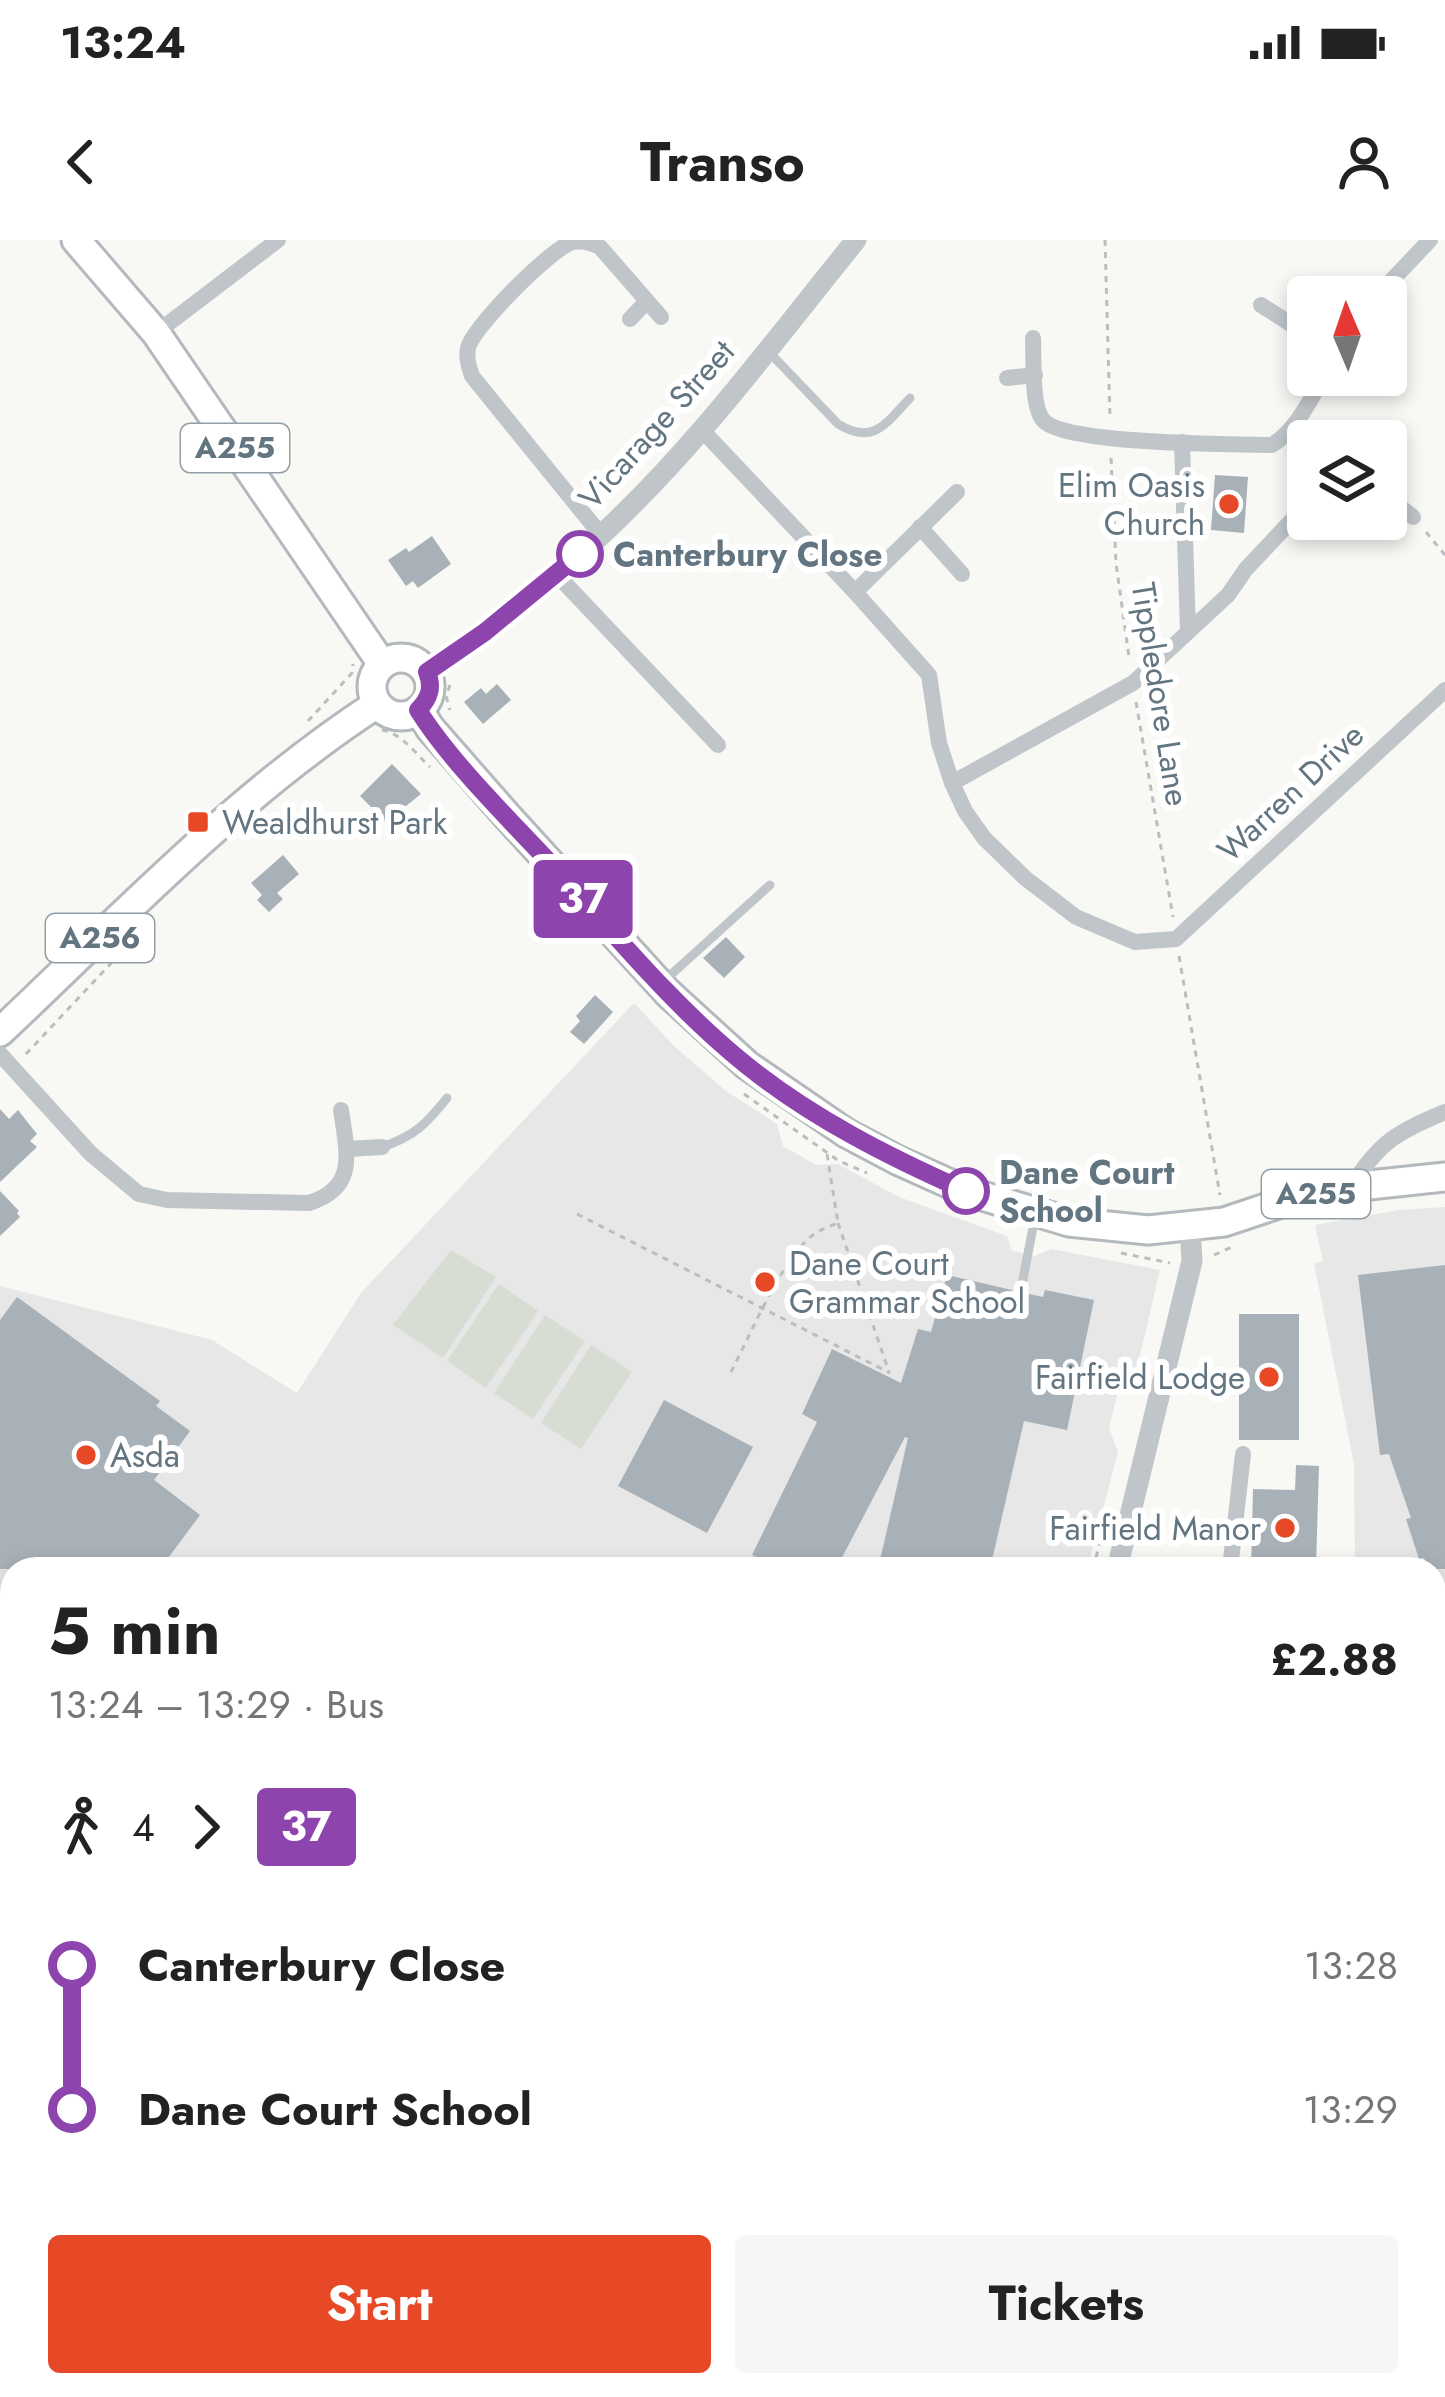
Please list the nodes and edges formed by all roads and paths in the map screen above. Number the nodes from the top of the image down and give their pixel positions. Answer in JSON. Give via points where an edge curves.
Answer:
{"nodes":[{"id":1,"x":76,"y":240,"type":"edge"},
{"id":2,"x":278,"y":240,"type":"edge"},
{"id":3,"x":856,"y":240,"type":"edge"},
{"id":4,"x":1105,"y":240,"type":"edge"},
{"id":5,"x":1430,"y":240,"type":"edge"},
{"id":6,"x":1396,"y":276,"type":"edge"},
{"id":7,"x":646,"y":302,"type":"junction"},
{"id":8,"x":1261,"y":305,"type":"dead end"},
{"id":9,"x":661,"y":316,"type":"dead end"},
{"id":10,"x":630,"y":319,"type":"dead end"},
{"id":11,"x":1287,"y":322,"type":"edge"},
{"id":12,"x":156,"y":332,"type":"junction"},
{"id":13,"x":1033,"y":338,"type":"dead end"},
{"id":14,"x":766,"y":350,"type":"junction"},
{"id":15,"x":1035,"y":375,"type":"junction"},
{"id":16,"x":1007,"y":378,"type":"dead end"},
{"id":17,"x":910,"y":398,"type":"dead end"},
{"id":18,"x":701,"y":429,"type":"junction"},
{"id":19,"x":1287,"y":433,"type":"edge"},
{"id":20,"x":1110,"y":438,"type":"junction"},
{"id":21,"x":1181,"y":442,"type":"junction"},
{"id":22,"x":957,"y":492,"type":"dead end"},
{"id":23,"x":1407,"y":512,"type":"edge"},
{"id":24,"x":1413,"y":517,"type":"joint"},
{"id":25,"x":1287,"y":525,"type":"edge"},
{"id":26,"x":920,"y":526,"type":"junction"},
{"id":27,"x":602,"y":535,"type":"junction"},
{"id":28,"x":1445,"y":555,"type":"edge"},
{"id":29,"x":962,"y":574,"type":"dead end"},
{"id":30,"x":557,"y":575,"type":"junction"},
{"id":31,"x":855,"y":592,"type":"junction"},
{"id":32,"x":1188,"y":632,"type":"junction"},
{"id":33,"x":382,"y":664,"type":"junction"},
{"id":34,"x":427,"y":672,"type":"junction"},
{"id":35,"x":456,"y":675,"type":"dead end"},
{"id":36,"x":1133,"y":683,"type":"junction"},
{"id":37,"x":1445,"y":690,"type":"edge"},
{"id":38,"x":377,"y":704,"type":"junction"},
{"id":39,"x":418,"y":710,"type":"junction"},
{"id":40,"x":452,"y":718,"type":"dead end"},
{"id":41,"x":699,"y":727,"type":"junction"},
{"id":42,"x":685,"y":742,"type":"dead end"},
{"id":43,"x":718,"y":745,"type":"dead end"},
{"id":44,"x":952,"y":783,"type":"junction"},
{"id":45,"x":770,"y":885,"type":"dead end"},
{"id":46,"x":136,"y":937,"type":"dead end"},
{"id":47,"x":1176,"y":938,"type":"junction"},
{"id":48,"x":660,"y":984,"type":"junction"},
{"id":49,"x":0,"y":1032,"type":"edge"},
{"id":50,"x":7,"y":1061,"type":"edge"},
{"id":51,"x":447,"y":1098,"type":"dead end"},
{"id":52,"x":341,"y":1110,"type":"dead end"},
{"id":53,"x":1445,"y":1112,"type":"edge"},
{"id":54,"x":1410,"y":1126,"type":"junction"},
{"id":55,"x":1445,"y":1131,"type":"edge"},
{"id":56,"x":382,"y":1147,"type":"joint"},
{"id":57,"x":347,"y":1149,"type":"junction"},
{"id":58,"x":826,"y":1152,"type":"dead end"},
{"id":59,"x":1445,"y":1177,"type":"edge"},
{"id":60,"x":1351,"y":1187,"type":"junction"},
{"id":61,"x":1036,"y":1212,"type":"junction"},
{"id":62,"x":577,"y":1214,"type":"dead end"},
{"id":63,"x":1225,"y":1222,"type":"junction"},
{"id":64,"x":838,"y":1223,"type":"junction"},
{"id":65,"x":1190,"y":1226,"type":"junction"},
{"id":66,"x":1143,"y":1256,"type":"dead end"},
{"id":67,"x":1166,"y":1273,"type":"dead end"},
{"id":68,"x":764,"y":1309,"type":"junction"},
{"id":69,"x":1017,"y":1310,"type":"dead end"},
{"id":70,"x":731,"y":1372,"type":"dead end"},
{"id":71,"x":1244,"y":1454,"type":"dead end"},
{"id":72,"x":1120,"y":1557,"type":"edge"},
{"id":73,"x":1231,"y":1557,"type":"edge"}],
"edges":[{"from":1,"to":12,"type":"main road","number":"A255"},
{"from":2,"to":12,"type":"street"},
{"from":3,"to":14,"type":"street","name":"Vicarage Street"},
{"from":4,"to":20,"type":"path","name":"Tippledore Lane"},
{"from":5,"to":6,"type":"street"},
{"from":7,"to":9,"type":"street"},
{"from":7,"to":10,"type":"street"},
{"from":7,"to":27,"type":"street","via":[[600,247],[572,242],[555,250],[469,345],[472,376]]},
{"from":8,"to":11,"type":"street"},
{"from":12,"to":33,"type":"main road","number":"A255"},
{"from":13,"to":15,"type":"street"},
{"from":14,"to":17,"type":"lane","via":[[850,431],[879,430]]},
{"from":14,"to":18,"type":"street","name":"Vicarage Street"},
{"from":15,"to":16,"type":"street"},
{"from":15,"to":20,"type":"street","via":[[1036,404],[1048,425]]},
{"from":18,"to":27,"type":"street","name":"Vicarage Street"},
{"from":18,"to":31,"type":"street"},
{"from":19,"to":21,"type":"street","via":[[1272,446]]},
{"from":20,"to":21,"type":"street"},
{"from":20,"to":36,"type":"path","name":"Tippledore Lane"},
{"from":21,"to":32,"type":"street"},
{"from":22,"to":26,"type":"street"},
{"from":23,"to":24,"type":"street"},
{"from":24,"to":28,"type":"path"},
{"from":25,"to":32,"type":"street"},
{"from":26,"to":29,"type":"street"},
{"from":26,"to":31,"type":"street"},
{"from":27,"to":30,"type":"street","name":"Vicarage Street"},
{"from":30,"to":34,"type":"street","name":"Vicarage Street"},
{"from":30,"to":41,"type":"street"},
{"from":31,"to":44,"type":"street","via":[[929,675]]},
{"from":32,"to":36,"type":"street"},
{"from":33,"to":34,"type":"main road","via":[[406,658]]},
{"from":33,"to":38,"type":"main road","via":[[373,679]]},
{"from":34,"to":39,"type":"main road","via":[[429,697]]},
{"from":35,"to":40,"type":"path","via":[[446,696]]},
{"from":36,"to":44,"type":"street"},
{"from":36,"to":47,"type":"path","name":"Tippledore Lane"},
{"from":37,"to":47,"type":"street","name":"Warren Drive"},
{"from":38,"to":39,"type":"main road","via":[[392,714]]},
{"from":38,"to":49,"type":"main road","number":"A256","via":[[302,754]]},
{"from":39,"to":48,"type":"main road","number":"A255"},
{"from":41,"to":42,"type":"street"},
{"from":41,"to":43,"type":"street"},
{"from":44,"to":47,"type":"street","via":[[984,838],[1076,917],[1135,942]]},
{"from":45,"to":48,"type":"lane"},
{"from":46,"to":50,"type":"path"},
{"from":47,"to":63,"type":"path","name":"Tippledore Lane"},
{"from":48,"to":61,"type":"main road","number":"A255","via":[[746,1065],[846,1132],[966,1191]]},
{"from":50,"to":57,"type":"street","via":[[91,1154],[140,1194],[309,1203],[338,1189]]},
{"from":51,"to":56,"type":"lane","via":[[407,1139]]},
{"from":52,"to":57,"type":"street"},
{"from":53,"to":54,"type":"street"},
{"from":54,"to":55,"type":"street"},
{"from":54,"to":60,"type":"street","via":[[1370,1156]]},
{"from":56,"to":57,"type":"street"},
{"from":58,"to":64,"type":"path"},
{"from":59,"to":60,"type":"main road","number":"A255"},
{"from":60,"to":63,"type":"main road","number":"A255"},
{"from":61,"to":65,"type":"main road","number":"A255","via":[[1112,1227]]},
{"from":61,"to":69,"type":"lane"},
{"from":62,"to":68,"type":"path"},
{"from":63,"to":65,"type":"main road","number":"A255"},
{"from":64,"to":68,"type":"path","via":[[803,1244]]},
{"from":64,"to":68,"type":"path","via":[[890,1373]]},
{"from":65,"to":72,"type":"street","via":[[1192,1261]]},
{"from":66,"to":67,"type":"path"},
{"from":68,"to":70,"type":"path"},
{"from":71,"to":73,"type":"street"}]}
